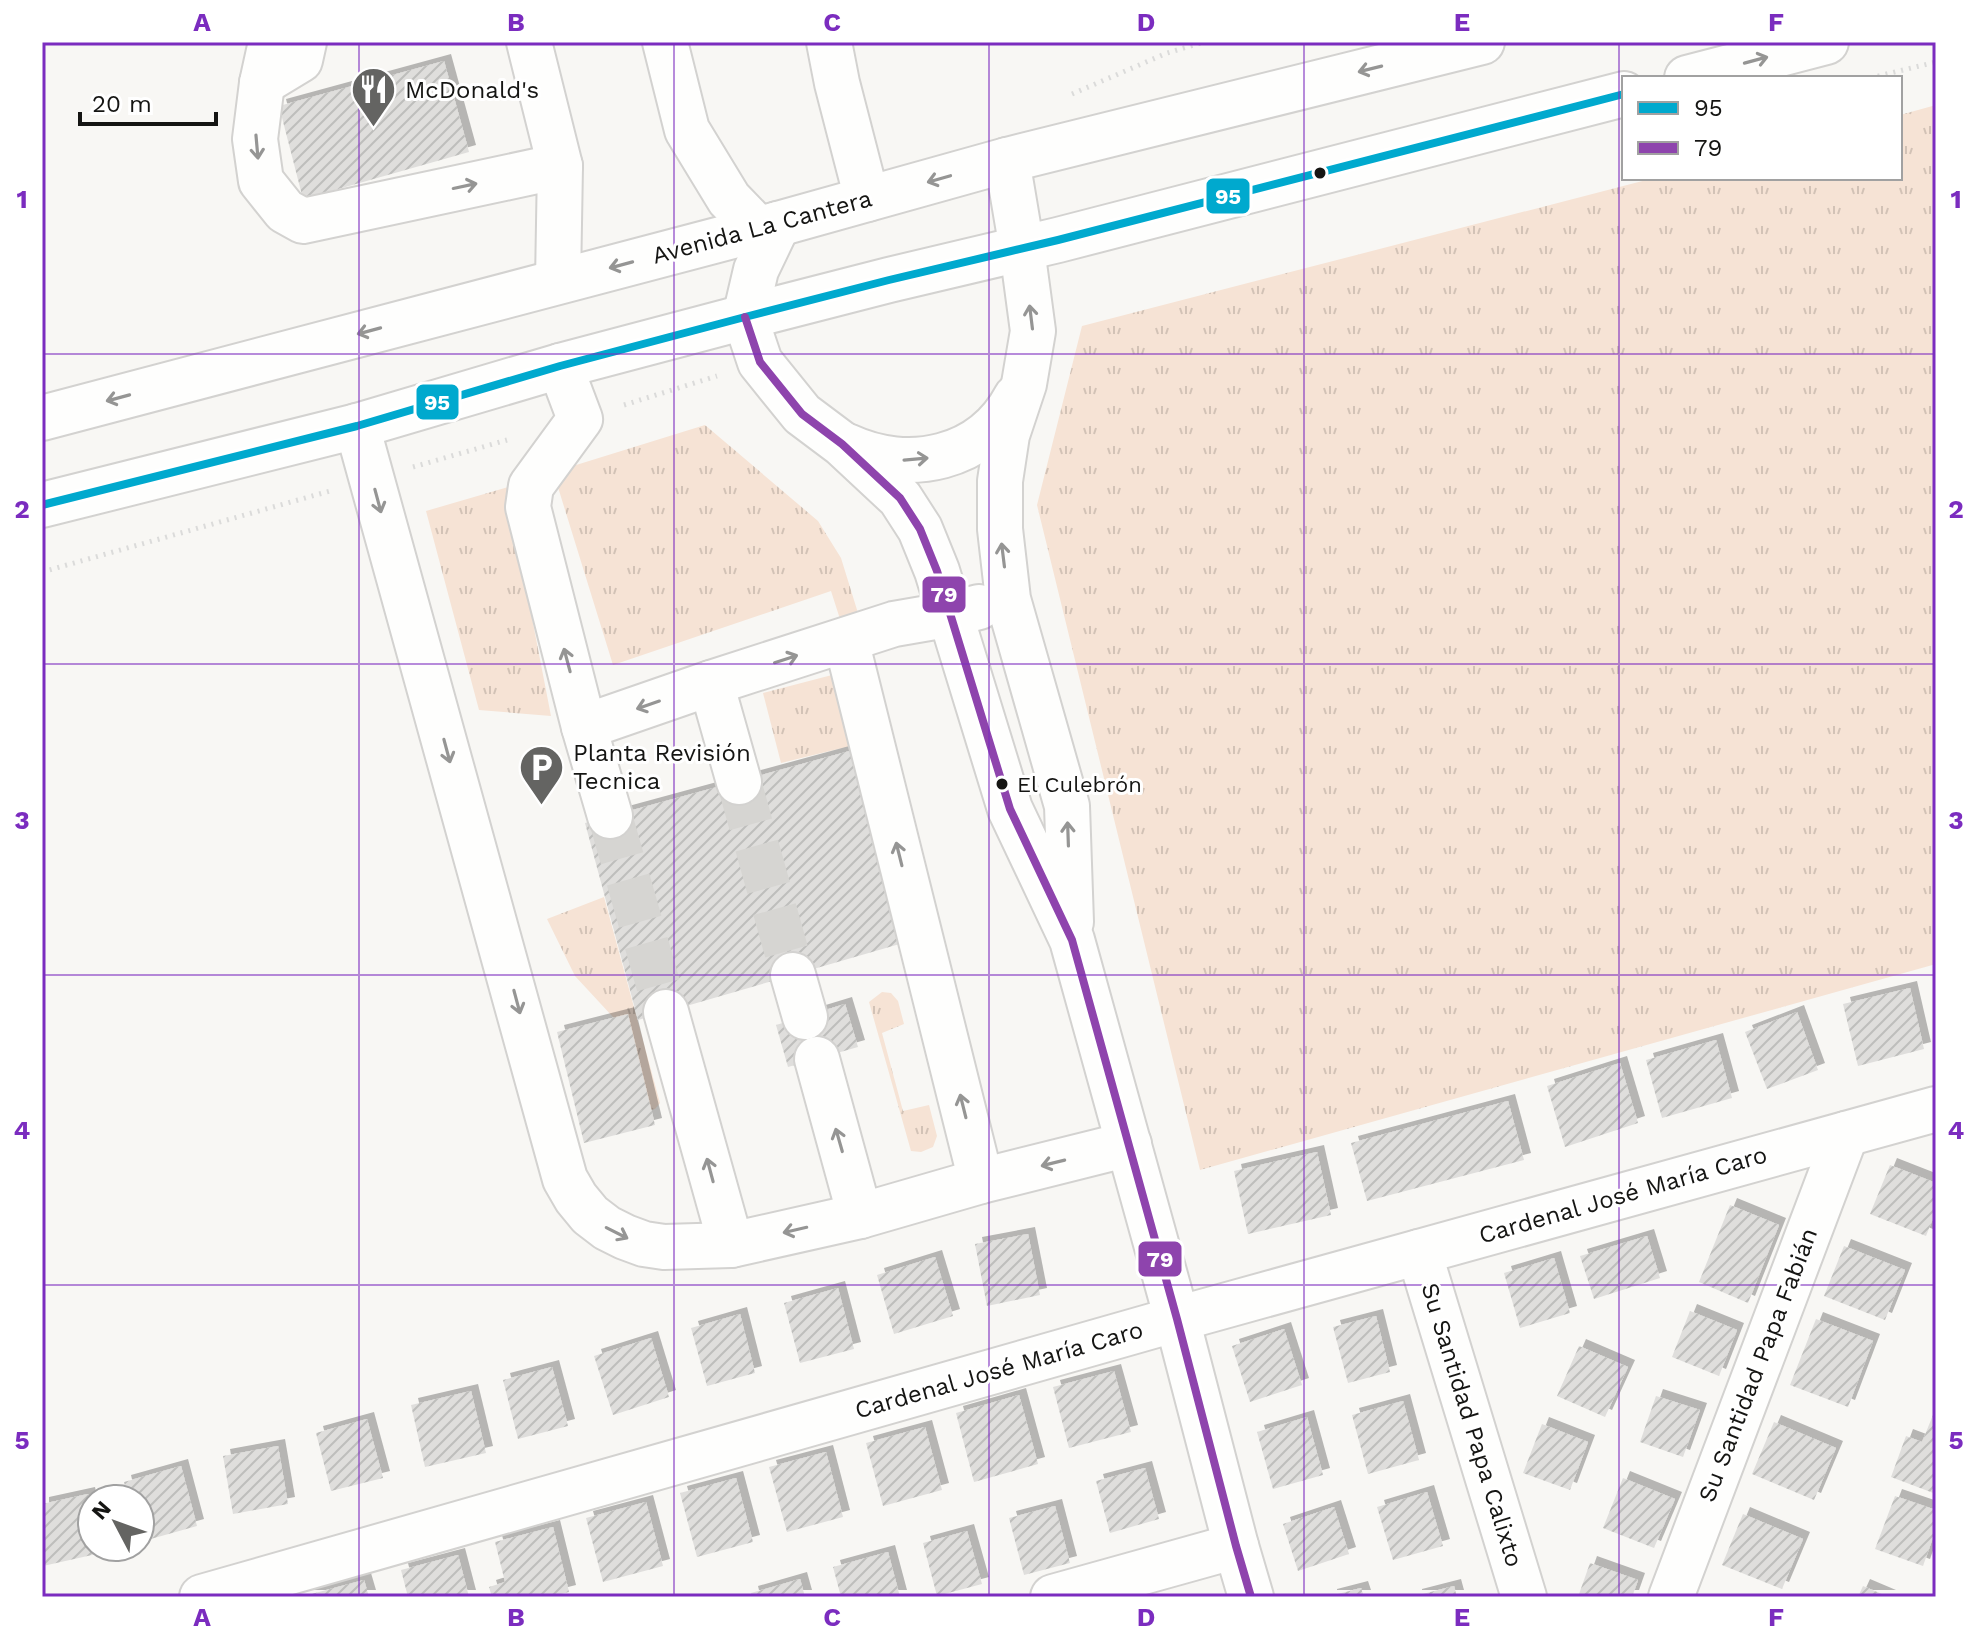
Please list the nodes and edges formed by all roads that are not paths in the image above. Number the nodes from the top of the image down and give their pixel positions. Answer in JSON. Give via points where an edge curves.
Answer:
{"nodes":[{"id":1,"x":304,"y":42,"type":"edge"},
{"id":2,"x":529,"y":42,"type":"edge"},
{"id":3,"x":665,"y":42,"type":"edge"},
{"id":4,"x":829,"y":42,"type":"edge"},
{"id":5,"x":1482,"y":42,"type":"edge"},
{"id":6,"x":1826,"y":42,"type":"edge"},
{"id":7,"x":266,"y":62,"type":"edge"},
{"id":8,"x":1695,"y":76,"type":"edge"},
{"id":9,"x":1622,"y":95,"type":"edge"},
{"id":10,"x":1007,"y":160,"type":"junction"},
{"id":11,"x":560,"y":166,"type":"junction"},
{"id":12,"x":867,"y":199,"type":"junction"},
{"id":13,"x":768,"y":227,"type":"junction"},
{"id":14,"x":1022,"y":249,"type":"junction"},
{"id":15,"x":558,"y":281,"type":"junction"},
{"id":16,"x":745,"y":317,"type":"junction"},
{"id":17,"x":560,"y":366,"type":"junction"},
{"id":18,"x":1024,"y":384,"type":"junction"},
{"id":19,"x":42,"y":418,"type":"edge"},
{"id":20,"x":357,"y":426,"type":"junction"},
{"id":21,"x":842,"y":444,"type":"junction"},
{"id":22,"x":42,"y":505,"type":"edge"},
{"id":23,"x":1008,"y":599,"type":"junction"},
{"id":24,"x":952,"y":614,"type":"junction"},
{"id":25,"x":846,"y":640,"type":"junction"},
{"id":26,"x":711,"y":683,"type":"junction"},
{"id":27,"x":584,"y":727,"type":"junction"},
{"id":28,"x":739,"y":782,"type":"tunnel mouth"},
{"id":29,"x":610,"y":816,"type":"tunnel mouth"},
{"id":30,"x":1072,"y":940,"type":"junction"},
{"id":31,"x":793,"y":975,"type":"tunnel mouth"},
{"id":32,"x":666,"y":1012,"type":"tunnel mouth"},
{"id":33,"x":805,"y":1017,"type":"dead end"},
{"id":34,"x":817,"y":1059,"type":"dead end"},
{"id":35,"x":1936,"y":1109,"type":"edge"},
{"id":36,"x":1846,"y":1134,"type":"junction"},
{"id":37,"x":1129,"y":1144,"type":"junction"},
{"id":38,"x":981,"y":1181,"type":"junction"},
{"id":39,"x":860,"y":1216,"type":"junction"},
{"id":40,"x":731,"y":1245,"type":"junction"},
{"id":41,"x":1419,"y":1252,"type":"junction"},
{"id":42,"x":1177,"y":1319,"type":"junction"},
{"id":43,"x":1236,"y":1546,"type":"junction"},
{"id":44,"x":202,"y":1597,"type":"edge"},
{"id":45,"x":1053,"y":1597,"type":"edge"},
{"id":46,"x":1251,"y":1597,"type":"edge"},
{"id":47,"x":1524,"y":1597,"type":"edge"},
{"id":48,"x":1671,"y":1597,"type":"edge"}],
"edges":[{"from":1,"to":7,"type":"main road","via":[[300,60]]},
{"from":2,"to":11,"type":"main road"},
{"from":3,"to":13,"type":"main road","via":[[687,130],[729,199]]},
{"from":4,"to":12,"type":"main road"},
{"from":5,"to":10,"type":"main road","name":"Avenida La Cantera","one_way":true},
{"from":8,"to":6,"type":"main road","one_way":true},
{"from":7,"to":11,"type":"main road","one_way":true,"via":[[255,139],[261,181],[285,211],[303,221]]},
{"from":9,"to":14,"type":"main road"},
{"from":10,"to":12,"type":"main road","name":"Avenida La Cantera","one_way":true},
{"from":10,"to":14,"type":"main road"},
{"from":11,"to":15,"type":"main road"},
{"from":12,"to":13,"type":"main road","name":"Avenida La Cantera"},
{"from":13,"to":15,"type":"main road","name":"Avenida La Cantera","one_way":true},
{"from":13,"to":16,"type":"main road"},
{"from":14,"to":16,"type":"main road"},
{"from":18,"to":14,"type":"main road","one_way":true,"via":[[1033,331]]},
{"from":15,"to":19,"type":"main road","name":"Avenida La Cantera","one_way":true},
{"from":16,"to":17,"type":"main road"},
{"from":16,"to":21,"type":"main road","via":[[760,362],[802,414]]},
{"from":17,"to":20,"type":"main road"},
{"from":27,"to":17,"type":"main road","one_way":true,"via":[[528,507],[531,486],[580,419]]},
{"from":21,"to":18,"type":"main road","one_way":true,"via":[[891,460],[942,456],[991,430]]},
{"from":23,"to":18,"type":"main road","one_way":true,"via":[[1000,481],[1007,435]]},
{"from":20,"to":22,"type":"main road"},
{"from":20,"to":40,"type":"main road","one_way":true,"via":[[565,1179],[590,1215],[625,1237],[664,1247]]},
{"from":21,"to":24,"type":"main road","via":[[900,498],[920,529]]},
{"from":23,"to":24,"type":"main road"},
{"from":30,"to":23,"type":"main road","one_way":true,"via":[[1067,806]]},
{"from":24,"to":25,"type":"main road","via":[[894,624]]},
{"from":24,"to":30,"type":"main road","via":[[1010,809]]},
{"from":26,"to":25,"type":"main road","one_way":true},
{"from":38,"to":25,"type":"main road","one_way":true},
{"from":26,"to":27,"type":"main road","one_way":true},
{"from":26,"to":28,"type":"main road"},
{"from":27,"to":29,"type":"main road"},
{"from":30,"to":37,"type":"main road"},
{"from":31,"to":33,"type":"main road"},
{"from":40,"to":32,"type":"main road","one_way":true},
{"from":39,"to":34,"type":"main road","one_way":true},
{"from":35,"to":36,"type":"main road","name":"Cardenal José María Caro"},
{"from":36,"to":41,"type":"main road","name":"Cardenal José María Caro"},
{"from":36,"to":48,"type":"main road","name":"Su Santidad Papa Fabián"},
{"from":37,"to":38,"type":"main road","one_way":true},
{"from":37,"to":42,"type":"main road"},
{"from":38,"to":39,"type":"main road"},
{"from":39,"to":40,"type":"main road","one_way":true},
{"from":41,"to":42,"type":"main road","name":"Cardenal José María Caro"},
{"from":41,"to":47,"type":"main road","name":"Su Santidad Papa Calixto"},
{"from":42,"to":43,"type":"main road"},
{"from":42,"to":44,"type":"main road","name":"Cardenal José María Caro"},
{"from":43,"to":45,"type":"main road"},
{"from":43,"to":46,"type":"main road"}]}
